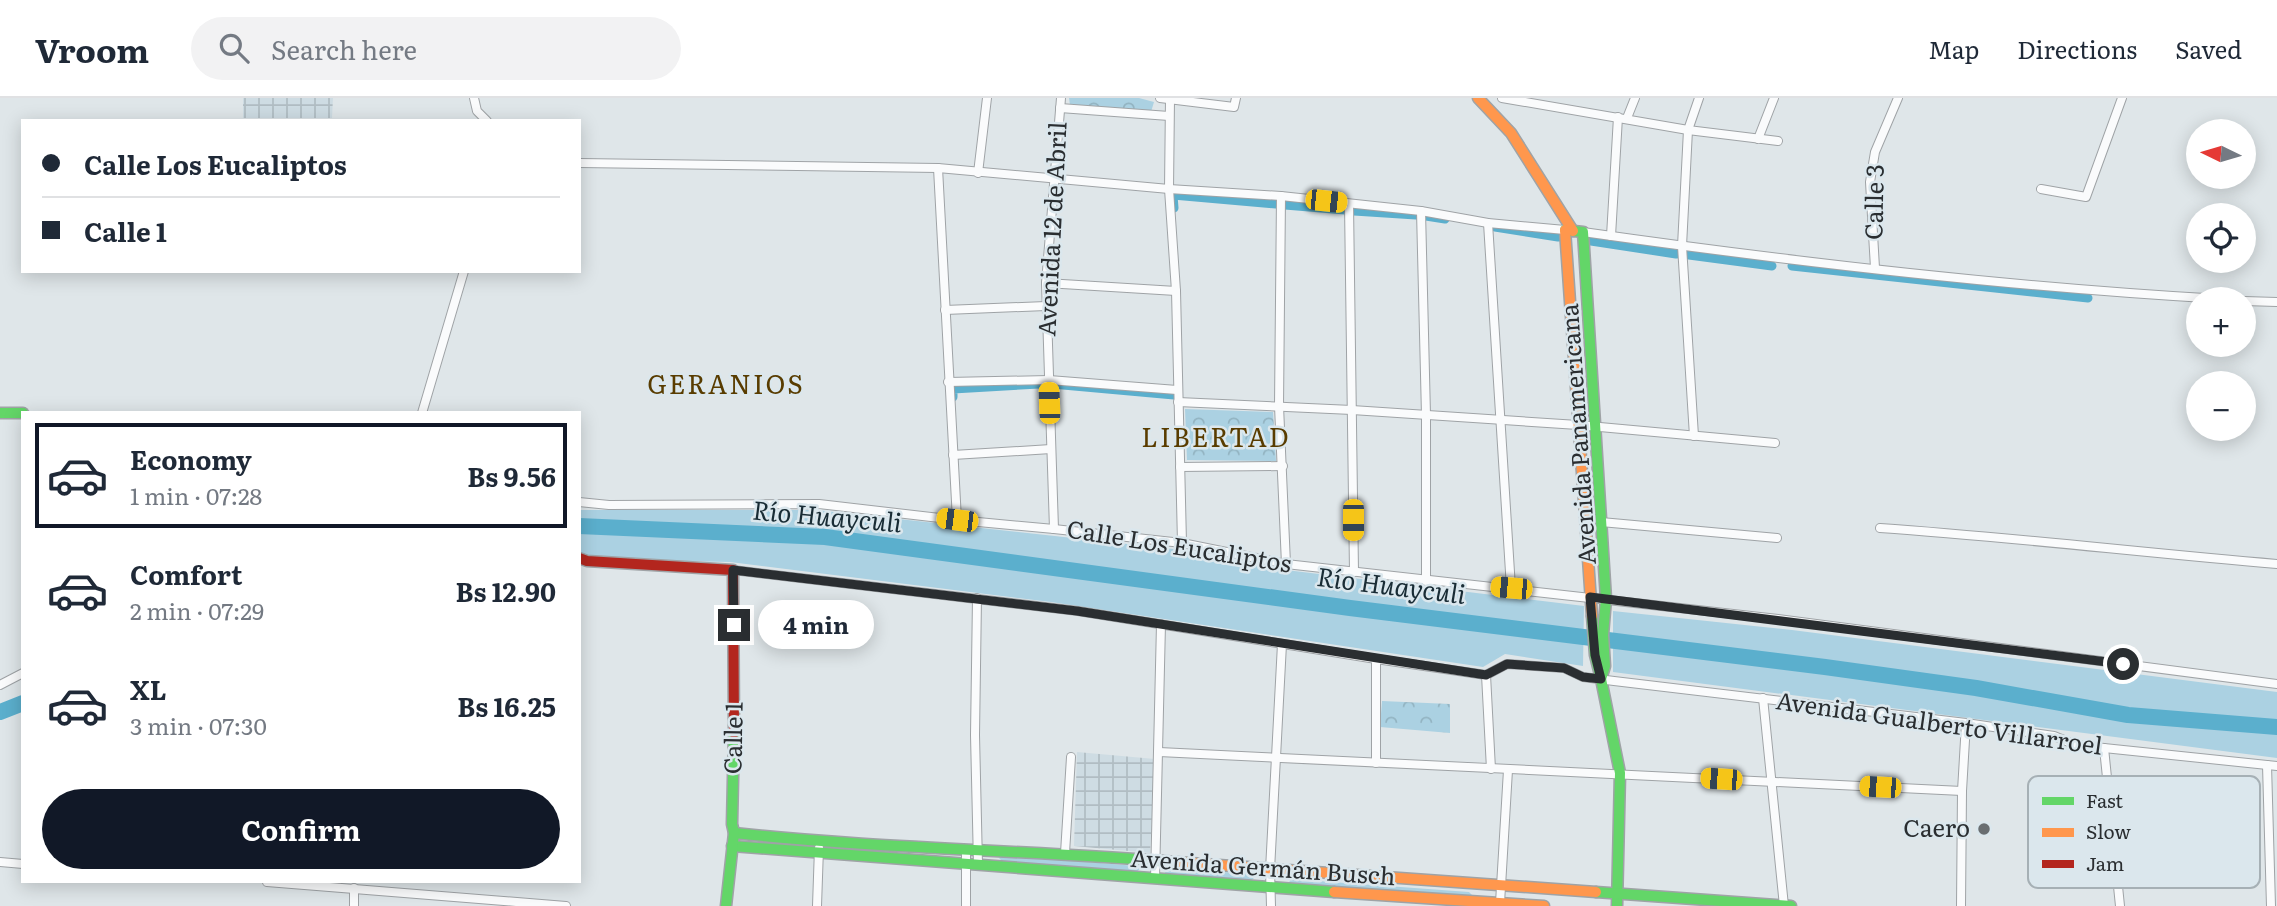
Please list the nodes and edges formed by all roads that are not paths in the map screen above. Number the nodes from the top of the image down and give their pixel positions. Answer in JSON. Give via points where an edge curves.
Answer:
{"nodes":[{"id":1,"x":474,"y":98,"type":"edge"},
{"id":2,"x":987,"y":98,"type":"edge"},
{"id":3,"x":1061,"y":98,"type":"edge"},
{"id":4,"x":1160,"y":98,"type":"edge"},
{"id":5,"x":1236,"y":98,"type":"edge"},
{"id":6,"x":1478,"y":98,"type":"edge"},
{"id":7,"x":1502,"y":98,"type":"edge"},
{"id":8,"x":1635,"y":98,"type":"edge"},
{"id":9,"x":1699,"y":98,"type":"edge"},
{"id":10,"x":1774,"y":98,"type":"edge"},
{"id":11,"x":1898,"y":98,"type":"edge"},
{"id":12,"x":2122,"y":98,"type":"edge"},
{"id":13,"x":1170,"y":99,"type":"edge"},
{"id":14,"x":1561,"y":102,"type":"edge"},
{"id":15,"x":1060,"y":108,"type":"junction"},
{"id":16,"x":1169,"y":116,"type":"junction"},
{"id":17,"x":1623,"y":118,"type":"junction"},
{"id":18,"x":485,"y":119,"type":"edge"},
{"id":19,"x":1688,"y":130,"type":"junction"},
{"id":20,"x":1758,"y":139,"type":"junction"},
{"id":21,"x":1778,"y":141,"type":"dead end"},
{"id":22,"x":581,"y":163,"type":"edge"},
{"id":23,"x":938,"y":168,"type":"junction"},
{"id":24,"x":978,"y":173,"type":"junction"},
{"id":25,"x":1054,"y":180,"type":"junction"},
{"id":26,"x":1169,"y":189,"type":"junction"},
{"id":27,"x":2041,"y":189,"type":"dead end"},
{"id":28,"x":1280,"y":196,"type":"junction"},
{"id":29,"x":1349,"y":204,"type":"junction"},
{"id":30,"x":1421,"y":211,"type":"junction"},
{"id":31,"x":1488,"y":223,"type":"junction"},
{"id":32,"x":1573,"y":231,"type":"junction"},
{"id":33,"x":1611,"y":236,"type":"junction"},
{"id":34,"x":1682,"y":247,"type":"junction"},
{"id":35,"x":1875,"y":268,"type":"junction"},
{"id":36,"x":463,"y":273,"type":"edge"},
{"id":37,"x":1046,"y":283,"type":"junction"},
{"id":38,"x":1176,"y":290,"type":"junction"},
{"id":39,"x":2186,"y":297,"type":"edge"},
{"id":40,"x":2256,"y":301,"type":"edge"},
{"id":41,"x":2277,"y":302,"type":"edge"},
{"id":42,"x":1046,"y":306,"type":"junction"},
{"id":43,"x":944,"y":310,"type":"junction"},
{"id":44,"x":1049,"y":380,"type":"junction"},
{"id":45,"x":948,"y":382,"type":"junction"},
{"id":46,"x":1177,"y":390,"type":"junction"},
{"id":47,"x":1178,"y":402,"type":"junction"},
{"id":48,"x":1279,"y":406,"type":"junction"},
{"id":49,"x":1352,"y":410,"type":"junction"},
{"id":50,"x":423,"y":411,"type":"edge"},
{"id":51,"x":0,"y":413,"type":"edge"},
{"id":52,"x":21,"y":413,"type":"edge"},
{"id":53,"x":1426,"y":415,"type":"junction"},
{"id":54,"x":1501,"y":420,"type":"junction"},
{"id":55,"x":1578,"y":425,"type":"junction"},
{"id":56,"x":1595,"y":426,"type":"junction"},
{"id":57,"x":1694,"y":436,"type":"junction"},
{"id":58,"x":1775,"y":443,"type":"dead end"},
{"id":59,"x":1051,"y":449,"type":"junction"},
{"id":60,"x":953,"y":455,"type":"junction"},
{"id":61,"x":1283,"y":466,"type":"junction"},
{"id":62,"x":1180,"y":467,"type":"junction"},
{"id":63,"x":581,"y":502,"type":"edge"},
{"id":64,"x":957,"y":520,"type":"junction"},
{"id":65,"x":1601,"y":522,"type":"junction"},
{"id":66,"x":1054,"y":528,"type":"junction"},
{"id":67,"x":1880,"y":528,"type":"dead end"},
{"id":68,"x":1777,"y":538,"type":"dead end"},
{"id":69,"x":1182,"y":543,"type":"junction"},
{"id":70,"x":581,"y":559,"type":"edge"},
{"id":71,"x":1286,"y":564,"type":"junction"},
{"id":72,"x":2277,"y":564,"type":"edge"},
{"id":73,"x":733,"y":570,"type":"junction"},
{"id":74,"x":1354,"y":572,"type":"junction"},
{"id":75,"x":1426,"y":581,"type":"junction"},
{"id":76,"x":1511,"y":588,"type":"junction"},
{"id":77,"x":1590,"y":597,"type":"junction"},
{"id":78,"x":977,"y":598,"type":"junction"},
{"id":79,"x":1606,"y":599,"type":"junction"},
{"id":80,"x":1161,"y":624,"type":"junction"},
{"id":81,"x":1598,"y":635,"type":"junction"},
{"id":82,"x":1282,"y":644,"type":"junction"},
{"id":83,"x":1376,"y":659,"type":"junction"},
{"id":84,"x":21,"y":674,"type":"edge"},
{"id":85,"x":1486,"y":675,"type":"junction"},
{"id":86,"x":1601,"y":679,"type":"junction"},
{"id":87,"x":2277,"y":684,"type":"edge"},
{"id":88,"x":0,"y":685,"type":"edge"},
{"id":89,"x":1763,"y":698,"type":"junction"},
{"id":90,"x":1966,"y":723,"type":"junction"},
{"id":91,"x":2104,"y":748,"type":"junction"},
{"id":92,"x":1158,"y":752,"type":"junction"},
{"id":93,"x":1071,"y":757,"type":"dead end"},
{"id":94,"x":1276,"y":758,"type":"junction"},
{"id":95,"x":1376,"y":763,"type":"junction"},
{"id":96,"x":2267,"y":765,"type":"junction"},
{"id":97,"x":2277,"y":766,"type":"edge"},
{"id":98,"x":1491,"y":769,"type":"junction"},
{"id":99,"x":1508,"y":770,"type":"junction"},
{"id":100,"x":1620,"y":773,"type":"junction"},
{"id":101,"x":2107,"y":776,"type":"edge"},
{"id":102,"x":1771,"y":782,"type":"junction"},
{"id":103,"x":1962,"y":791,"type":"junction"},
{"id":104,"x":734,"y":833,"type":"junction"},
{"id":105,"x":732,"y":846,"type":"junction"},
{"id":106,"x":819,"y":847,"type":"junction"},
{"id":107,"x":972,"y":849,"type":"junction"},
{"id":108,"x":1065,"y":853,"type":"junction"},
{"id":109,"x":1156,"y":860,"type":"junction"},
{"id":110,"x":0,"y":862,"type":"edge"},
{"id":111,"x":972,"y":863,"type":"junction"},
{"id":112,"x":21,"y":864,"type":"edge"},
{"id":113,"x":1270,"y":870,"type":"junction"},
{"id":114,"x":1155,"y":879,"type":"junction"},
{"id":115,"x":282,"y":883,"type":"edge"},
{"id":116,"x":1488,"y":884,"type":"junction"},
{"id":117,"x":1502,"y":884,"type":"junction"},
{"id":118,"x":390,"y":886,"type":"edge"},
{"id":119,"x":1270,"y":887,"type":"junction"},
{"id":120,"x":354,"y":888,"type":"junction"},
{"id":121,"x":2118,"y":888,"type":"edge"},
{"id":122,"x":1618,"y":893,"type":"junction"},
{"id":123,"x":1493,"y":903,"type":"edge"},
{"id":124,"x":1742,"y":904,"type":"edge"},
{"id":125,"x":354,"y":906,"type":"edge"},
{"id":126,"x":566,"y":906,"type":"edge"},
{"id":127,"x":726,"y":906,"type":"edge"},
{"id":128,"x":817,"y":906,"type":"edge"},
{"id":129,"x":966,"y":906,"type":"edge"},
{"id":130,"x":1271,"y":906,"type":"edge"},
{"id":131,"x":1544,"y":906,"type":"edge"},
{"id":132,"x":1617,"y":906,"type":"edge"},
{"id":133,"x":1784,"y":906,"type":"edge"},
{"id":134,"x":1791,"y":906,"type":"edge"},
{"id":135,"x":1961,"y":906,"type":"edge"},
{"id":136,"x":2120,"y":906,"type":"edge"},
{"id":137,"x":2271,"y":906,"type":"edge"}],
"edges":[{"from":1,"to":18,"type":"street"},
{"from":2,"to":24,"type":"street"},
{"from":3,"to":15,"type":"street","name":"Avenida 12 de Abril"},
{"from":4,"to":13,"type":"street"},
{"from":5,"to":13,"type":"street","via":[[1234,107]]},
{"from":6,"to":32,"type":"main road","name":"Avenida Panamericana","via":[[1511,133]]},
{"from":7,"to":14,"type":"street"},
{"from":8,"to":17,"type":"street"},
{"from":9,"to":19,"type":"street"},
{"from":10,"to":20,"type":"street"},
{"from":11,"to":35,"type":"street","name":"Calle 3","via":[[1875,152],[1870,182]]},
{"from":12,"to":27,"type":"street","via":[[2086,197]]},
{"from":13,"to":16,"type":"street"},
{"from":14,"to":17,"type":"street"},
{"from":15,"to":16,"type":"street"},
{"from":15,"to":25,"type":"street","name":"Avenida 12 de Abril"},
{"from":16,"to":26,"type":"street"},
{"from":17,"to":19,"type":"street"},
{"from":17,"to":33,"type":"street"},
{"from":19,"to":20,"type":"street"},
{"from":19,"to":34,"type":"street"},
{"from":20,"to":21,"type":"street"},
{"from":22,"to":23,"type":"street"},
{"from":23,"to":24,"type":"street"},
{"from":23,"to":43,"type":"street"},
{"from":24,"to":25,"type":"street"},
{"from":25,"to":26,"type":"street"},
{"from":25,"to":37,"type":"street","name":"Avenida 12 de Abril"},
{"from":26,"to":28,"type":"street"},
{"from":26,"to":38,"type":"street"},
{"from":28,"to":29,"type":"street"},
{"from":28,"to":48,"type":"street"},
{"from":29,"to":30,"type":"street"},
{"from":29,"to":49,"type":"street"},
{"from":30,"to":31,"type":"street"},
{"from":30,"to":53,"type":"street"},
{"from":31,"to":32,"type":"street"},
{"from":31,"to":54,"type":"street"},
{"from":32,"to":33,"type":"street"},
{"from":32,"to":55,"type":"main road","name":"Avenida Panamericana"},
{"from":32,"to":56,"type":"main road","name":"Avenida Panamericana"},
{"from":33,"to":34,"type":"street"},
{"from":34,"to":35,"type":"street"},
{"from":34,"to":57,"type":"street"},
{"from":35,"to":39,"type":"street","via":[[2091,292]]},
{"from":36,"to":50,"type":"street"},
{"from":37,"to":38,"type":"street"},
{"from":37,"to":42,"type":"street","name":"Avenida 12 de Abril"},
{"from":38,"to":46,"type":"street"},
{"from":40,"to":41,"type":"street"},
{"from":42,"to":43,"type":"street"},
{"from":42,"to":44,"type":"street","name":"Avenida 12 de Abril"},
{"from":43,"to":45,"type":"street"},
{"from":44,"to":45,"type":"street"},
{"from":44,"to":46,"type":"street"},
{"from":44,"to":59,"type":"street","name":"Avenida 12 de Abril"},
{"from":45,"to":60,"type":"street"},
{"from":46,"to":47,"type":"street"},
{"from":47,"to":48,"type":"street"},
{"from":47,"to":62,"type":"street"},
{"from":48,"to":49,"type":"street"},
{"from":48,"to":61,"type":"street"},
{"from":49,"to":53,"type":"street"},
{"from":49,"to":74,"type":"street"},
{"from":51,"to":52,"type":"main road"},
{"from":53,"to":54,"type":"street"},
{"from":53,"to":75,"type":"street"},
{"from":54,"to":55,"type":"street"},
{"from":54,"to":76,"type":"street"},
{"from":55,"to":56,"type":"street"},
{"from":55,"to":77,"type":"main road","name":"Avenida Panamericana"},
{"from":56,"to":57,"type":"street"},
{"from":56,"to":65,"type":"main road","name":"Avenida Panamericana"},
{"from":57,"to":58,"type":"street"},
{"from":59,"to":60,"type":"street"},
{"from":59,"to":66,"type":"street","name":"Avenida 12 de Abril"},
{"from":60,"to":64,"type":"street"},
{"from":61,"to":62,"type":"street"},
{"from":61,"to":71,"type":"street"},
{"from":62,"to":69,"type":"street"},
{"from":63,"to":64,"type":"street","name":"Calle Los Eucaliptos","via":[[819,504]]},
{"from":64,"to":66,"type":"street","name":"Calle Los Eucaliptos"},
{"from":65,"to":68,"type":"street"},
{"from":65,"to":79,"type":"main road","name":"Avenida Panamericana"},
{"from":66,"to":69,"type":"street","name":"Calle Los Eucaliptos"},
{"from":67,"to":72,"type":"street"},
{"from":69,"to":71,"type":"street","name":"Calle Los Eucaliptos"},
{"from":70,"to":73,"type":"main road"},
{"from":71,"to":74,"type":"street","name":"Calle Los Eucaliptos"},
{"from":73,"to":78,"type":"street"},
{"from":73,"to":104,"type":"main road","name":"Calle 1"},
{"from":74,"to":75,"type":"street","name":"Calle Los Eucaliptos"},
{"from":75,"to":76,"type":"street","name":"Calle Los Eucaliptos"},
{"from":76,"to":77,"type":"street","name":"Calle Los Eucaliptos"},
{"from":77,"to":79,"type":"street","name":"Calle Los Eucaliptos"},
{"from":77,"to":81,"type":"main road","name":"Avenida Panamericana"},
{"from":78,"to":80,"type":"street"},
{"from":78,"to":107,"type":"street"},
{"from":79,"to":81,"type":"main road","name":"Avenida Panamericana"},
{"from":79,"to":87,"type":"street","name":"Calle Los Eucaliptos"},
{"from":80,"to":82,"type":"street"},
{"from":80,"to":92,"type":"street"},
{"from":81,"to":86,"type":"main road","name":"Avenida Panamericana"},
{"from":82,"to":83,"type":"street"},
{"from":82,"to":94,"type":"street"},
{"from":83,"to":85,"type":"street"},
{"from":83,"to":95,"type":"street"},
{"from":84,"to":88,"type":"street"},
{"from":85,"to":86,"type":"street","name":"Avenida Gualberto Villarroel","via":[[1507,664],[1564,668]]},
{"from":85,"to":98,"type":"street"},
{"from":86,"to":89,"type":"street","name":"Avenida Gualberto Villarroel"},
{"from":86,"to":100,"type":"main road","name":"Avenida Panamericana"},
{"from":89,"to":90,"type":"street","name":"Avenida Gualberto Villarroel"},
{"from":89,"to":102,"type":"street"},
{"from":90,"to":91,"type":"street","name":"Avenida Gualberto Villarroel"},
{"from":90,"to":103,"type":"street"},
{"from":91,"to":96,"type":"street","name":"Avenida Gualberto Villarroel"},
{"from":91,"to":101,"type":"street"},
{"from":92,"to":94,"type":"street"},
{"from":92,"to":109,"type":"street"},
{"from":93,"to":108,"type":"street"},
{"from":94,"to":95,"type":"street"},
{"from":94,"to":113,"type":"street"},
{"from":95,"to":98,"type":"street"},
{"from":96,"to":97,"type":"street","name":"Avenida Gualberto Villarroel"},
{"from":96,"to":137,"type":"street"},
{"from":98,"to":99,"type":"street"},
{"from":99,"to":100,"type":"street"},
{"from":99,"to":117,"type":"street"},
{"from":100,"to":102,"type":"street"},
{"from":100,"to":122,"type":"main road","name":"Avenida Panamericana"},
{"from":102,"to":103,"type":"street"},
{"from":102,"to":133,"type":"street"},
{"from":103,"to":135,"type":"street"},
{"from":104,"to":105,"type":"main road","name":"Calle 1"},
{"from":104,"to":106,"type":"main road","name":"Avenida Germán Busch"},
{"from":105,"to":106,"type":"main road","name":"Avenida Germán Busch"},
{"from":105,"to":127,"type":"main road","name":"Calle 1"},
{"from":106,"to":107,"type":"main road","name":"Avenida Germán Busch"},
{"from":106,"to":111,"type":"main road","name":"Avenida Germán Busch"},
{"from":106,"to":128,"type":"street"},
{"from":107,"to":108,"type":"main road","name":"Avenida Germán Busch"},
{"from":107,"to":111,"type":"street"},
{"from":108,"to":109,"type":"main road","name":"Avenida Germán Busch"},
{"from":109,"to":113,"type":"main road","name":"Avenida Germán Busch"},
{"from":109,"to":114,"type":"street"},
{"from":110,"to":112,"type":"street"},
{"from":111,"to":114,"type":"main road","name":"Avenida Germán Busch"},
{"from":111,"to":129,"type":"street"},
{"from":113,"to":116,"type":"main road","name":"Avenida Germán Busch"},
{"from":113,"to":119,"type":"street"},
{"from":114,"to":119,"type":"main road","name":"Avenida Germán Busch"},
{"from":115,"to":120,"type":"street"},
{"from":116,"to":117,"type":"main road","name":"Avenida Germán Busch"},
{"from":116,"to":123,"type":"street"},
{"from":117,"to":122,"type":"main road","name":"Avenida Germán Busch"},
{"from":117,"to":123,"type":"street"},
{"from":118,"to":120,"type":"street"},
{"from":118,"to":126,"type":"street"},
{"from":119,"to":123,"type":"main road","name":"Avenida Germán Busch"},
{"from":119,"to":130,"type":"street"},
{"from":120,"to":125,"type":"street"},
{"from":121,"to":136,"type":"street"},
{"from":122,"to":124,"type":"main road","name":"Avenida Germán Busch"},
{"from":122,"to":132,"type":"main road","name":"Avenida Panamericana"},
{"from":123,"to":131,"type":"main road","name":"Avenida Germán Busch"},
{"from":124,"to":133,"type":"main road","name":"Avenida Germán Busch"},
{"from":133,"to":134,"type":"main road","name":"Avenida Germán Busch"}]}
